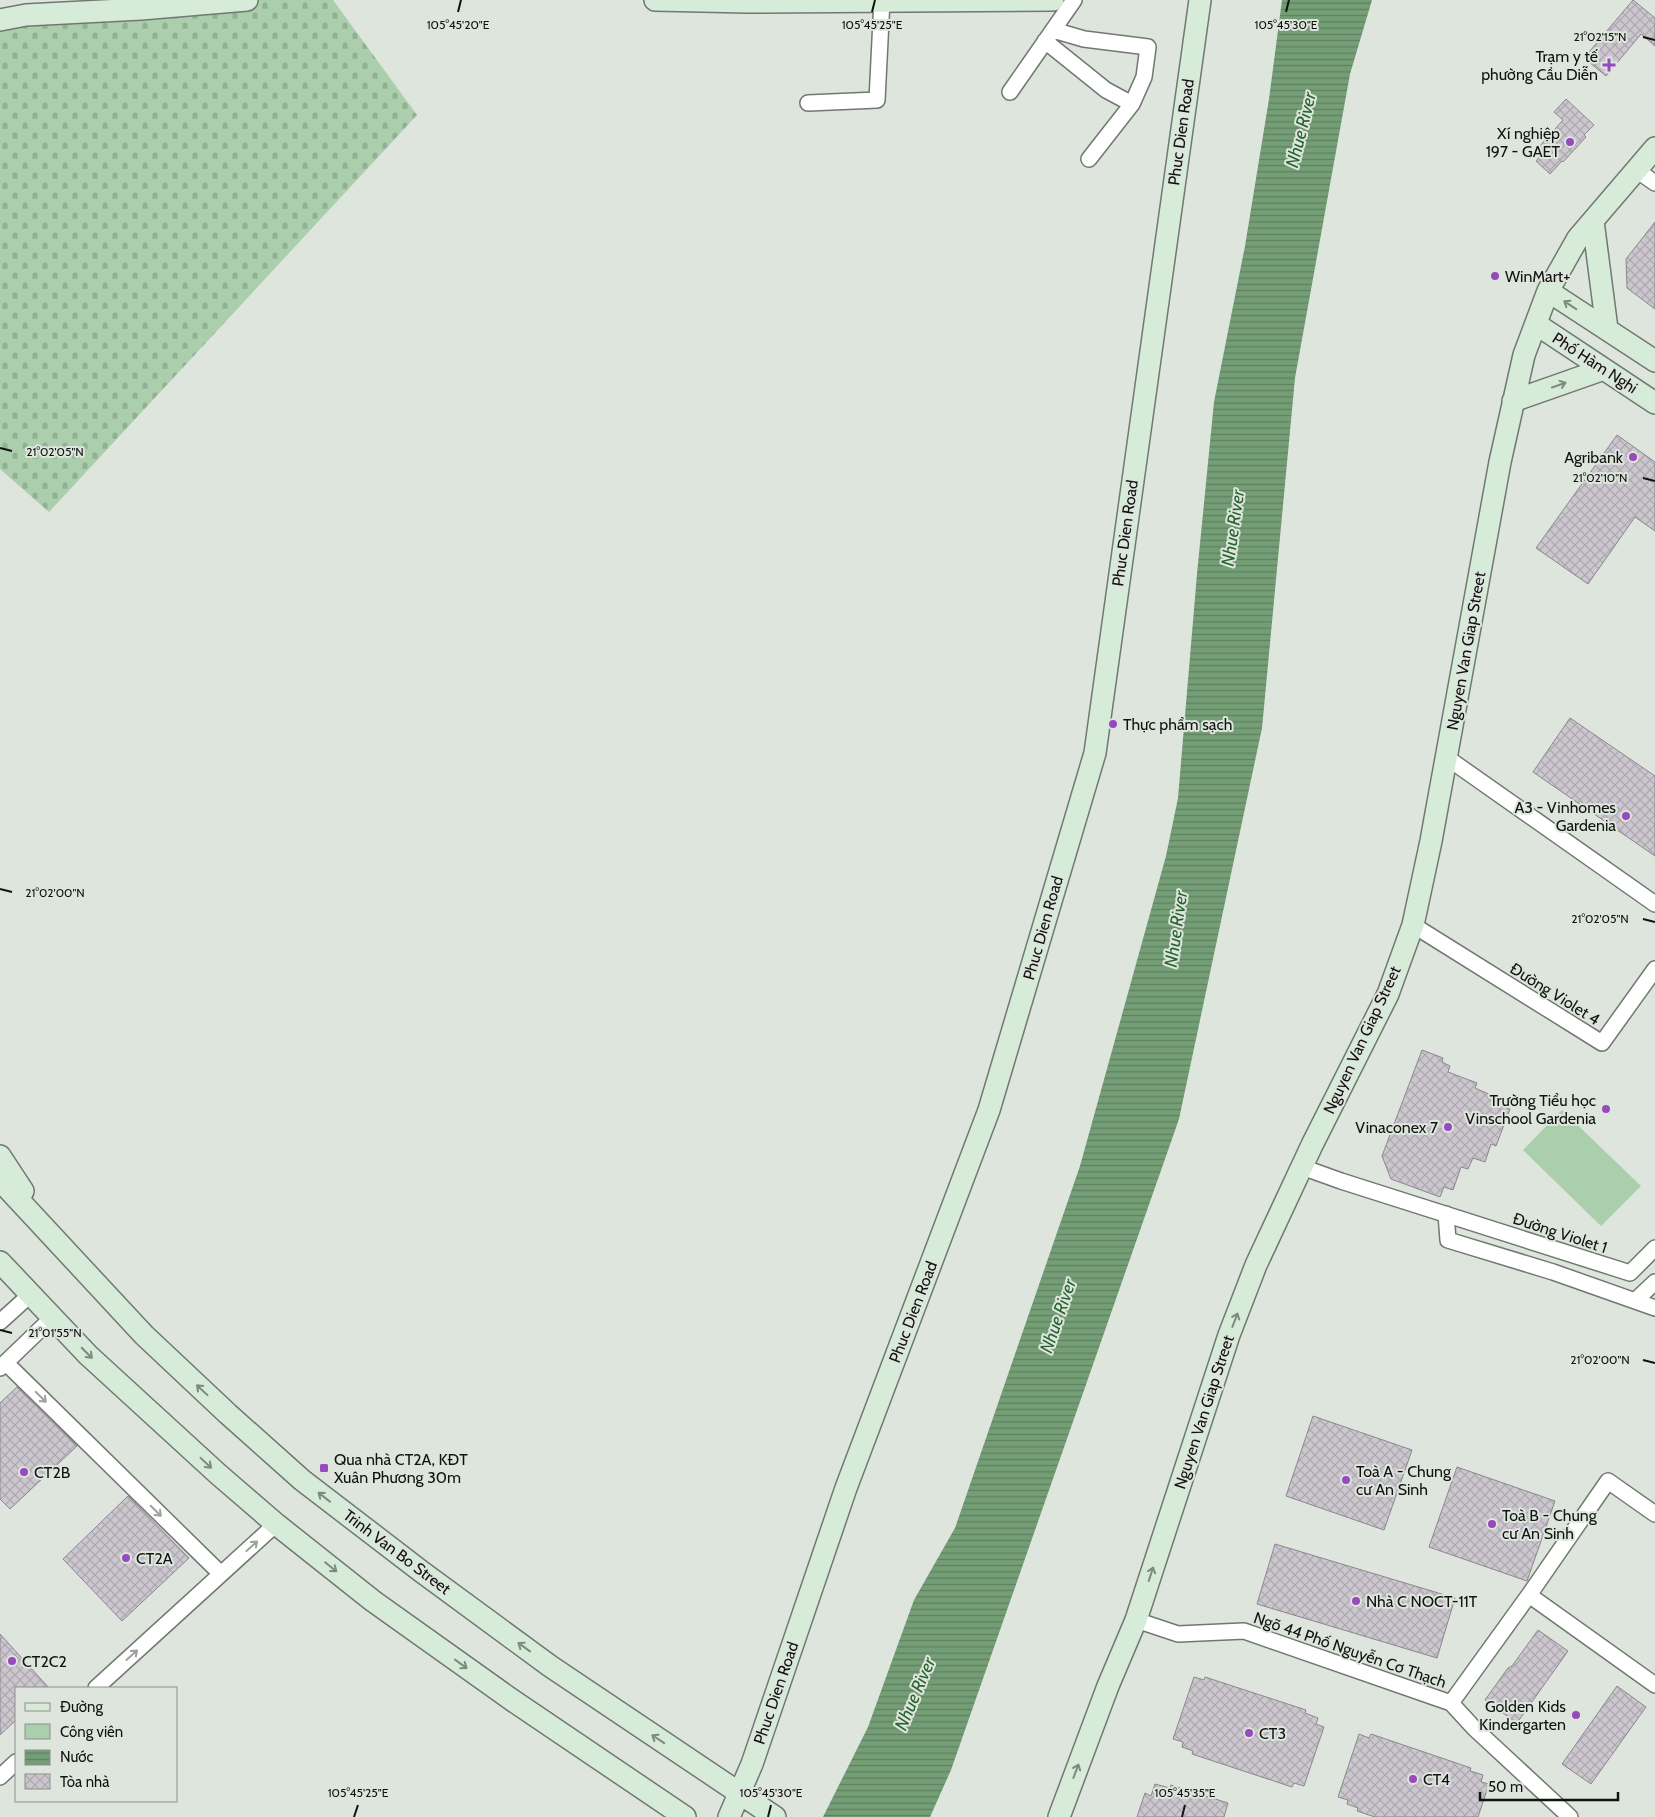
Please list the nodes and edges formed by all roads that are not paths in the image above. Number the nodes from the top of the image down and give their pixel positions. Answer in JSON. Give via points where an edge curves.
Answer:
{"nodes":[{"id":1,"x":247,"y":0,"type":"edge"},
{"id":2,"x":655,"y":0,"type":"edge"},
{"id":3,"x":882,"y":0,"type":"edge"},
{"id":4,"x":1053,"y":0,"type":"edge"},
{"id":5,"x":1074,"y":0,"type":"edge"},
{"id":6,"x":1200,"y":0,"type":"edge"},
{"id":7,"x":141,"y":4,"type":"edge"},
{"id":8,"x":0,"y":20,"type":"edge"},
{"id":9,"x":1049,"y":35,"type":"junction"},
{"id":10,"x":1010,"y":92,"type":"dead end"},
{"id":11,"x":808,"y":103,"type":"dead end"},
{"id":12,"x":1132,"y":104,"type":"junction"},
{"id":13,"x":1655,"y":148,"type":"edge"},
{"id":14,"x":1089,"y":159,"type":"dead end"},
{"id":15,"x":1636,"y":169,"type":"junction"},
{"id":16,"x":1655,"y":183,"type":"edge"},
{"id":17,"x":1593,"y":221,"type":"junction"},
{"id":18,"x":1548,"y":291,"type":"junction"},
{"id":19,"x":1536,"y":324,"type":"junction"},
{"id":20,"x":1607,"y":329,"type":"junction"},
{"id":21,"x":1655,"y":360,"type":"edge"},
{"id":22,"x":1604,"y":369,"type":"junction"},
{"id":23,"x":1513,"y":401,"type":"junction"},
{"id":24,"x":1655,"y":403,"type":"edge"},
{"id":25,"x":1446,"y":757,"type":"junction"},
{"id":26,"x":1655,"y":904,"type":"edge"},
{"id":27,"x":1413,"y":925,"type":"junction"},
{"id":28,"x":1655,"y":969,"type":"edge"},
{"id":29,"x":0,"y":1156,"type":"edge"},
{"id":30,"x":1302,"y":1166,"type":"junction"},
{"id":31,"x":0,"y":1180,"type":"edge"},
{"id":32,"x":1446,"y":1214,"type":"junction"},
{"id":33,"x":56,"y":1242,"type":"junction"},
{"id":34,"x":1655,"y":1248,"type":"edge"},
{"id":35,"x":0,"y":1262,"type":"edge"},
{"id":36,"x":1655,"y":1282,"type":"edge"},
{"id":37,"x":31,"y":1294,"type":"junction"},
{"id":38,"x":1636,"y":1300,"type":"junction"},
{"id":39,"x":1655,"y":1308,"type":"edge"},
{"id":40,"x":53,"y":1318,"type":"junction"},
{"id":41,"x":0,"y":1322,"type":"edge"},
{"id":42,"x":3,"y":1366,"type":"edge"},
{"id":43,"x":1655,"y":1514,"type":"edge"},
{"id":44,"x":276,"y":1524,"type":"junction"},
{"id":45,"x":221,"y":1574,"type":"junction"},
{"id":46,"x":1529,"y":1595,"type":"junction"},
{"id":47,"x":1136,"y":1620,"type":"junction"},
{"id":48,"x":1655,"y":1685,"type":"edge"},
{"id":49,"x":97,"y":1687,"type":"edge"},
{"id":50,"x":1450,"y":1704,"type":"junction"},
{"id":51,"x":15,"y":1763,"type":"edge"},
{"id":52,"x":0,"y":1777,"type":"edge"},
{"id":53,"x":740,"y":1794,"type":"junction"},
{"id":54,"x":770,"y":1813,"type":"edge"},
{"id":55,"x":685,"y":1817,"type":"edge"},
{"id":56,"x":729,"y":1817,"type":"edge"},
{"id":57,"x":1059,"y":1817,"type":"edge"},
{"id":58,"x":1570,"y":1817,"type":"edge"}],
"edges":[{"from":1,"to":7,"type":"street"},
{"from":2,"to":3,"type":"street"},
{"from":3,"to":4,"type":"street"},
{"from":3,"to":11,"type":"street","via":[[877,100]]},
{"from":5,"to":9,"type":"street"},
{"from":6,"to":53,"type":"street","name":"Phuc Dien Road","via":[[1094,753],[990,1110],[846,1488]]},
{"from":7,"to":8,"type":"street"},
{"from":9,"to":10,"type":"street"},
{"from":9,"to":12,"type":"street","via":[[1106,90]]},
{"from":9,"to":12,"type":"street","via":[[1148,47],[1144,77]]},
{"from":12,"to":14,"type":"street"},
{"from":13,"to":15,"type":"street","name":"Nguyen Van Giap Street"},
{"from":15,"to":16,"type":"street"},
{"from":15,"to":17,"type":"street","name":"Nguyen Van Giap Street"},
{"from":17,"to":18,"type":"street","name":"Nguyen Van Giap Street","via":[[1578,238]]},
{"from":17,"to":20,"type":"street"},
{"from":18,"to":19,"type":"street","name":"Nguyen Van Giap Street"},
{"from":20,"to":18,"type":"street","one_way":true},
{"from":19,"to":22,"type":"street","name":"Phố Hàm Nghi"},
{"from":19,"to":23,"type":"street","name":"Nguyen Van Giap Street","via":[[1524,355]]},
{"from":20,"to":21,"type":"street"},
{"from":23,"to":22,"type":"street","one_way":true},
{"from":22,"to":24,"type":"street","name":"Phố Hàm Nghi"},
{"from":23,"to":25,"type":"street","name":"Nguyen Van Giap Street"},
{"from":25,"to":26,"type":"street"},
{"from":25,"to":27,"type":"street","name":"Nguyen Van Giap Street"},
{"from":27,"to":28,"type":"street","name":"Đường Violet 4","via":[[1602,1043]]},
{"from":27,"to":30,"type":"street","name":"Nguyen Van Giap Street","via":[[1388,994]]},
{"from":29,"to":33,"type":"street","name":"Trinh Van Bo Street"},
{"from":30,"to":32,"type":"street"},
{"from":47,"to":30,"type":"street","name":"Nguyen Van Giap Street","one_way":true,"via":[[1228,1335]]},
{"from":31,"to":33,"type":"street","name":"Trinh Van Bo Street"},
{"from":32,"to":34,"type":"street","name":"Đường Violet 1","via":[[1630,1274]]},
{"from":32,"to":38,"type":"street","via":[[1448,1240]]},
{"from":53,"to":33,"type":"street","name":"Trinh Van Bo Street","one_way":true,"via":[[550,1666],[302,1480],[144,1335]]},
{"from":35,"to":37,"type":"street"},
{"from":36,"to":38,"type":"street"},
{"from":37,"to":40,"type":"street"},
{"from":37,"to":41,"type":"street"},
{"from":38,"to":39,"type":"street"},
{"from":40,"to":42,"type":"street"},
{"from":40,"to":44,"type":"street","one_way":true,"via":[[132,1396]]},
{"from":42,"to":45,"type":"street","one_way":true},
{"from":43,"to":46,"type":"street","via":[[1608,1481]]},
{"from":45,"to":44,"type":"street","one_way":true},
{"from":44,"to":55,"type":"street","one_way":true,"via":[[374,1601],[512,1700]]},
{"from":49,"to":45,"type":"street","one_way":true},
{"from":46,"to":48,"type":"street"},
{"from":46,"to":50,"type":"street"},
{"from":47,"to":50,"type":"street","name":"Ngõ 44 Phố Nguyễn Cơ Thạch","via":[[1178,1634],[1244,1631]]},
{"from":57,"to":47,"type":"street","name":"Nguyen Van Giap Street","one_way":true},
{"from":50,"to":58,"type":"street","name":"Ngõ 44 Phố Nguyễn Cơ Thạch"},
{"from":51,"to":52,"type":"street"},
{"from":53,"to":54,"type":"street","name":"Trinh Van Bo Street"},
{"from":53,"to":56,"type":"street","name":"Phuc Dien Road"}]}
